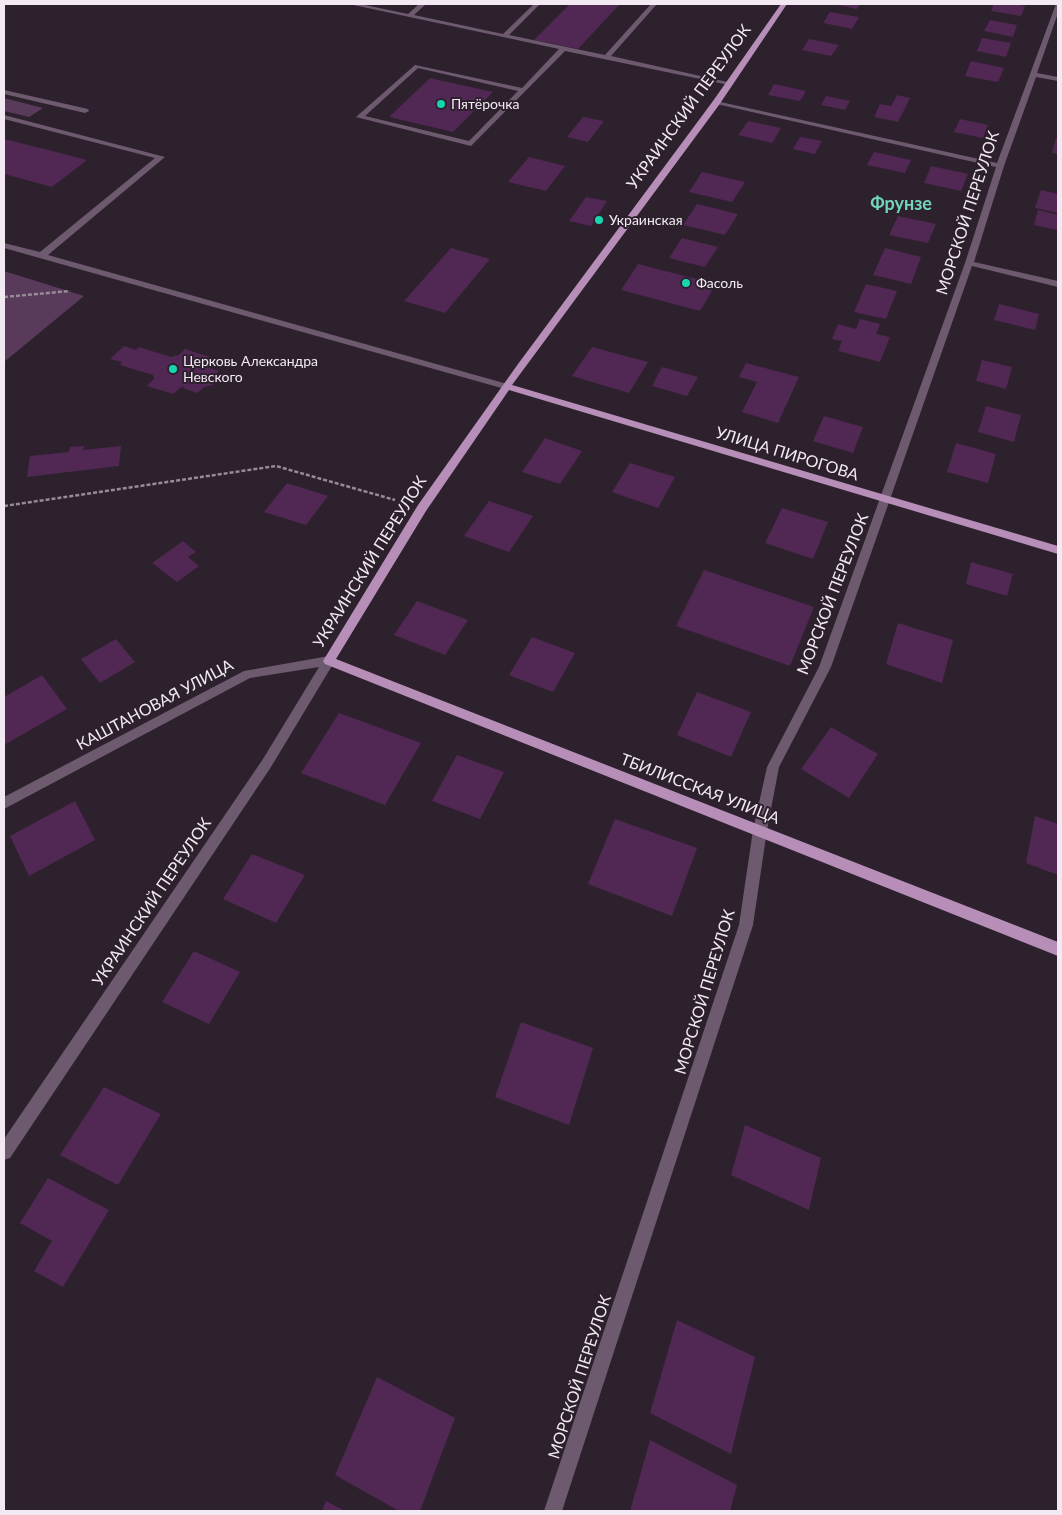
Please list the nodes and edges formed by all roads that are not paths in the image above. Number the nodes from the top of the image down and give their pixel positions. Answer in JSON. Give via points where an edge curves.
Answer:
{"nodes":[{"id":1,"x":352,"y":4,"type":"edge"},
{"id":2,"x":423,"y":4,"type":"edge"},
{"id":3,"x":537,"y":4,"type":"edge"},
{"id":4,"x":654,"y":4,"type":"edge"},
{"id":5,"x":784,"y":4,"type":"edge"},
{"id":6,"x":1058,"y":5,"type":"edge"},
{"id":7,"x":409,"y":16,"type":"junction"},
{"id":8,"x":504,"y":36,"type":"junction"},
{"id":9,"x":564,"y":48,"type":"junction"},
{"id":10,"x":607,"y":57,"type":"junction"},
{"id":11,"x":1032,"y":74,"type":"junction"},
{"id":12,"x":1058,"y":80,"type":"edge"},
{"id":13,"x":729,"y":83,"type":"junction"},
{"id":14,"x":523,"y":90,"type":"junction"},
{"id":15,"x":4,"y":92,"type":"edge"},
{"id":16,"x":716,"y":103,"type":"junction"},
{"id":17,"x":85,"y":111,"type":"dead end"},
{"id":18,"x":4,"y":117,"type":"edge"},
{"id":19,"x":1000,"y":166,"type":"junction"},
{"id":20,"x":4,"y":245,"type":"edge"},
{"id":21,"x":42,"y":255,"type":"junction"},
{"id":22,"x":969,"y":263,"type":"junction"},
{"id":23,"x":1058,"y":284,"type":"edge"},
{"id":24,"x":508,"y":386,"type":"junction"},
{"id":25,"x":886,"y":499,"type":"junction"},
{"id":26,"x":1058,"y":550,"type":"edge"},
{"id":27,"x":329,"y":660,"type":"junction"},
{"id":28,"x":4,"y":803,"type":"edge"},
{"id":29,"x":760,"y":830,"type":"junction"},
{"id":30,"x":1058,"y":948,"type":"edge"},
{"id":31,"x":4,"y":1152,"type":"edge"},
{"id":32,"x":553,"y":1511,"type":"edge"}],
"edges":[{"from":1,"to":7,"type":"street"},
{"from":2,"to":7,"type":"street"},
{"from":3,"to":8,"type":"street"},
{"from":4,"to":10,"type":"street"},
{"from":5,"to":13,"type":"main road","name":"УКРАИНСКИЙ ПЕРЕУЛОК"},
{"from":6,"to":11,"type":"street","name":"МОРСКОЙ ПЕРЕУЛОК"},
{"from":7,"to":8,"type":"street"},
{"from":8,"to":9,"type":"street"},
{"from":9,"to":10,"type":"street"},
{"from":9,"to":14,"type":"street"},
{"from":10,"to":13,"type":"street"},
{"from":11,"to":12,"type":"street"},
{"from":11,"to":19,"type":"street","name":"МОРСКОЙ ПЕРЕУЛОК"},
{"from":13,"to":16,"type":"main road","name":"УКРАИНСКИЙ ПЕРЕУЛОК"},
{"from":14,"to":14,"type":"street","via":[[471,144],[360,117],[417,66]]},
{"from":15,"to":17,"type":"street"},
{"from":16,"to":19,"type":"street"},
{"from":16,"to":24,"type":"main road","name":"УКРАИНСКИЙ ПЕРЕУЛОК"},
{"from":18,"to":21,"type":"street","via":[[161,157]]},
{"from":19,"to":22,"type":"street","name":"МОРСКОЙ ПЕРЕУЛОК"},
{"from":20,"to":21,"type":"street"},
{"from":21,"to":24,"type":"street"},
{"from":22,"to":23,"type":"street"},
{"from":22,"to":25,"type":"street","name":"МОРСКОЙ ПЕРЕУЛОК"},
{"from":24,"to":25,"type":"main road","name":"УЛИЦА ПИРОГОВА"},
{"from":24,"to":27,"type":"main road","name":"УКРАИНСКИЙ ПЕРЕУЛОК","via":[[422,508]]},
{"from":25,"to":26,"type":"main road","name":"УЛИЦА ПИРОГОВА"},
{"from":25,"to":29,"type":"street","name":"МОРСКОЙ ПЕРЕУЛОК","via":[[825,667],[774,768]]},
{"from":27,"to":28,"type":"street","name":"КАШТАНОВАЯ УЛИЦА","via":[[248,674]]},
{"from":27,"to":29,"type":"main road","name":"ТБИЛИССКАЯ УЛИЦА"},
{"from":27,"to":31,"type":"street","name":"УКРАИНСКИЙ ПЕРЕУЛОК","via":[[267,763]]},
{"from":29,"to":30,"type":"main road","name":"ТБИЛИССКАЯ УЛИЦА"},
{"from":29,"to":32,"type":"street","name":"МОРСКОЙ ПЕРЕУЛОК","via":[[746,925]]}]}
